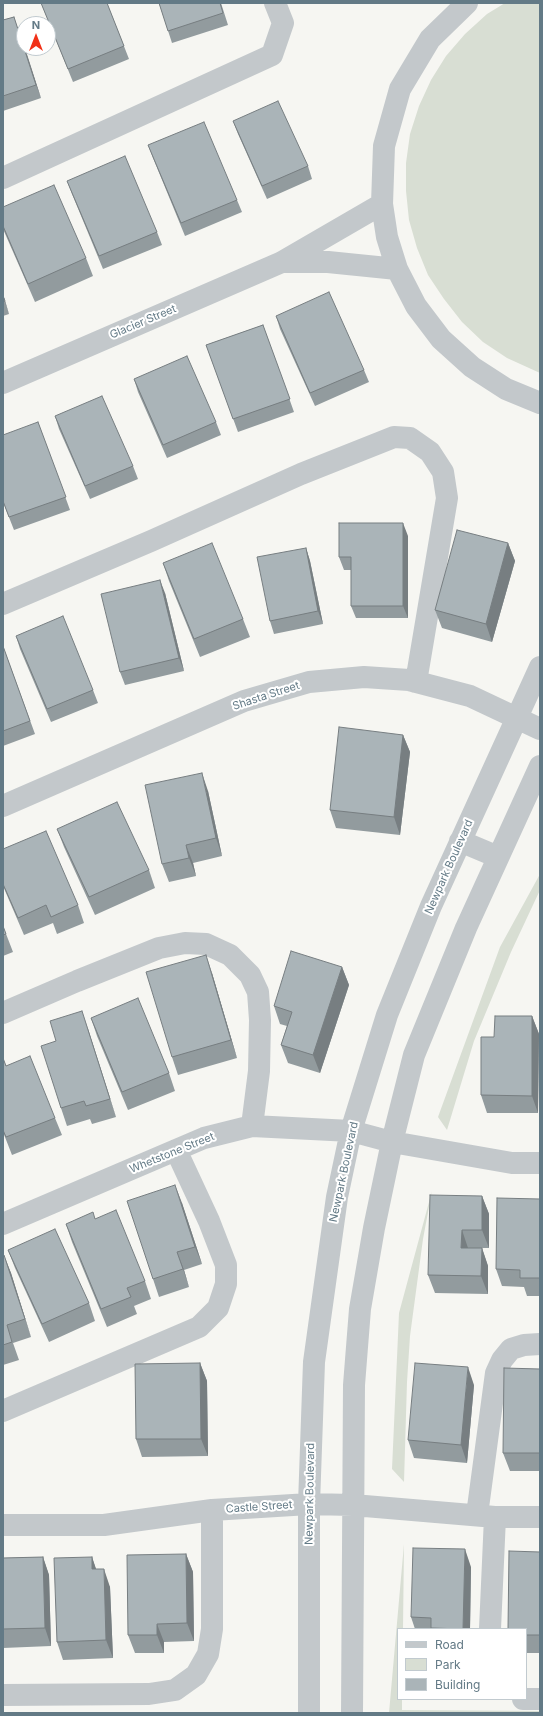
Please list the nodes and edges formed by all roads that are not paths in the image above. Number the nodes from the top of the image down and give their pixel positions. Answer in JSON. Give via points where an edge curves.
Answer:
{"nodes":[{"id":1,"x":275,"y":3,"type":"edge"},
{"id":2,"x":467,"y":3,"type":"edge"},
{"id":3,"x":3,"y":178,"type":"edge"},
{"id":4,"x":382,"y":204,"type":"junction"},
{"id":5,"x":282,"y":262,"type":"junction"},
{"id":6,"x":397,"y":269,"type":"junction"},
{"id":7,"x":3,"y":383,"type":"edge"},
{"id":8,"x":540,"y":403,"type":"edge"},
{"id":9,"x":3,"y":604,"type":"edge"},
{"id":10,"x":540,"y":667,"type":"edge"},
{"id":11,"x":416,"y":682,"type":"junction"},
{"id":12,"x":517,"y":718,"type":"junction"},
{"id":13,"x":540,"y":729,"type":"edge"},
{"id":14,"x":540,"y":766,"type":"edge"},
{"id":15,"x":3,"y":806,"type":"edge"},
{"id":16,"x":460,"y":841,"type":"junction"},
{"id":17,"x":498,"y":857,"type":"junction"},
{"id":18,"x":3,"y":1013,"type":"edge"},
{"id":19,"x":252,"y":1126,"type":"junction"},
{"id":20,"x":351,"y":1131,"type":"junction"},
{"id":21,"x":392,"y":1142,"type":"junction"},
{"id":22,"x":176,"y":1150,"type":"junction"},
{"id":23,"x":540,"y":1163,"type":"edge"},
{"id":24,"x":3,"y":1224,"type":"edge"},
{"id":25,"x":540,"y":1344,"type":"edge"},
{"id":26,"x":3,"y":1411,"type":"edge"},
{"id":27,"x":309,"y":1504,"type":"junction"},
{"id":28,"x":354,"y":1505,"type":"junction"},
{"id":29,"x":212,"y":1510,"type":"junction"},
{"id":30,"x":486,"y":1516,"type":"junction"},
{"id":31,"x":540,"y":1517,"type":"edge"},
{"id":32,"x":3,"y":1525,"type":"edge"},
{"id":33,"x":490,"y":1628,"type":"edge"},
{"id":34,"x":3,"y":1695,"type":"edge"},
{"id":35,"x":527,"y":1699,"type":"edge"},
{"id":36,"x":540,"y":1699,"type":"edge"},
{"id":37,"x":309,"y":1713,"type":"edge"},
{"id":38,"x":352,"y":1713,"type":"edge"}],
"edges":[{"from":1,"to":3,"type":"street","via":[[283,23],[272,55]]},
{"from":2,"to":4,"type":"street","via":[[430,39],[400,89],[384,146]]},
{"from":4,"to":5,"type":"street","name":"Glacier Street"},
{"from":4,"to":6,"type":"street","via":[[387,237]]},
{"from":5,"to":6,"type":"street","name":"Glacier Street","via":[[328,262]]},
{"from":5,"to":7,"type":"street","name":"Glacier Street"},
{"from":6,"to":8,"type":"street","via":[[416,306],[441,339],[472,367],[506,389]]},
{"from":9,"to":11,"type":"street","via":[[301,474],[394,437],[410,438],[430,452],[443,472],[448,498]]},
{"from":10,"to":12,"type":"street","name":"Newpark Boulevard"},
{"from":11,"to":12,"type":"street","name":"Shasta Street","via":[[470,696]]},
{"from":11,"to":15,"type":"street","name":"Shasta Street","via":[[364,677],[309,682],[244,701]]},
{"from":12,"to":13,"type":"street","name":"Shasta Street"},
{"from":12,"to":16,"type":"street","name":"Newpark Boulevard"},
{"from":14,"to":17,"type":"street"},
{"from":16,"to":17,"type":"street"},
{"from":16,"to":20,"type":"street","name":"Newpark Boulevard","via":[[387,1014]]},
{"from":17,"to":21,"type":"street","via":[[414,1054]]},
{"from":18,"to":19,"type":"street","via":[[159,948],[206,944],[230,955],[250,975],[258,992],[259,1071]]},
{"from":19,"to":20,"type":"street","name":"Whetstone Street"},
{"from":19,"to":22,"type":"street","name":"Whetstone Street","via":[[204,1138]]},
{"from":20,"to":21,"type":"street","name":"Whetstone Street"},
{"from":20,"to":27,"type":"street","name":"Newpark Boulevard","via":[[337,1197],[314,1362]]},
{"from":21,"to":23,"type":"street","name":"Whetstone Street","via":[[512,1163]]},
{"from":21,"to":28,"type":"street","via":[[360,1308],[354,1385]]},
{"from":22,"to":24,"type":"street","name":"Whetstone Street"},
{"from":22,"to":26,"type":"street","via":[[226,1265],[226,1284],[218,1308],[199,1327]]},
{"from":25,"to":30,"type":"street","via":[[511,1349],[496,1373]]},
{"from":27,"to":28,"type":"street","name":"Castle Street"},
{"from":27,"to":29,"type":"street","name":"Castle Street"},
{"from":27,"to":37,"type":"street","name":"Newpark Boulevard"},
{"from":28,"to":30,"type":"street","name":"Castle Street"},
{"from":28,"to":38,"type":"street"},
{"from":29,"to":32,"type":"street","name":"Castle Street","via":[[104,1525]]},
{"from":29,"to":34,"type":"street","via":[[212,1629],[208,1654],[196,1675],[175,1690],[150,1694]]},
{"from":30,"to":31,"type":"street","name":"Castle Street"},
{"from":30,"to":33,"type":"street"},
{"from":35,"to":36,"type":"street"}]}
